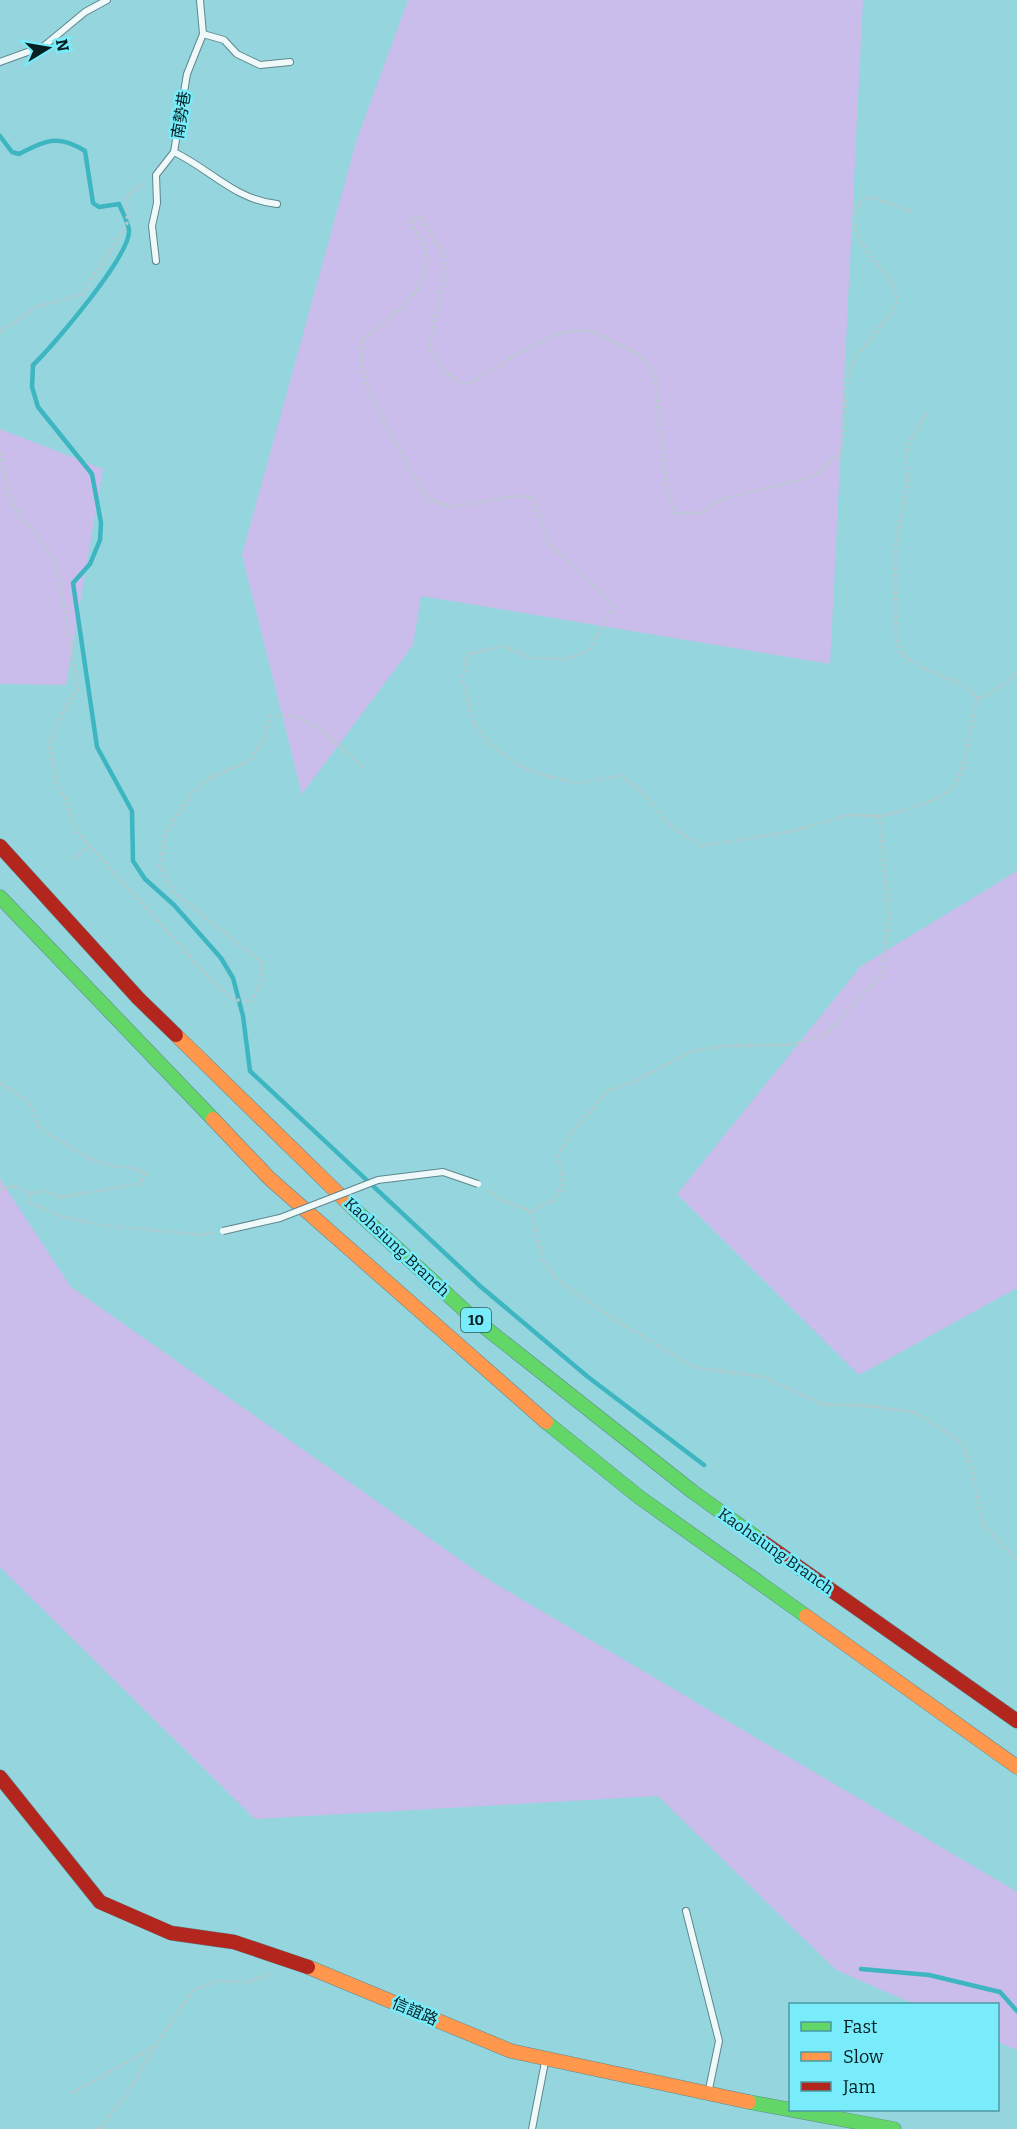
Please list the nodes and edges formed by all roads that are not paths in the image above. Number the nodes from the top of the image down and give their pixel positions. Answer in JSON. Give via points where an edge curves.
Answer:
{"nodes":[{"id":1,"x":106,"y":0,"type":"edge"},
{"id":2,"x":200,"y":0,"type":"edge"},
{"id":3,"x":203,"y":34,"type":"junction"},
{"id":4,"x":0,"y":62,"type":"edge"},
{"id":5,"x":290,"y":62,"type":"dead end"},
{"id":6,"x":174,"y":152,"type":"junction"},
{"id":7,"x":277,"y":204,"type":"dead end"},
{"id":8,"x":156,"y":261,"type":"dead end"},
{"id":9,"x":0,"y":846,"type":"edge"},
{"id":10,"x":0,"y":897,"type":"edge"},
{"id":11,"x":478,"y":1184,"type":"road end"},
{"id":12,"x":223,"y":1231,"type":"road end"},
{"id":13,"x":1017,"y":1720,"type":"edge"},
{"id":14,"x":1017,"y":1767,"type":"edge"},
{"id":15,"x":0,"y":1777,"type":"edge"},
{"id":16,"x":686,"y":1911,"type":"dead end"},
{"id":17,"x":545,"y":2059,"type":"junction"},
{"id":18,"x":708,"y":2095,"type":"junction"},
{"id":19,"x":789,"y":2110,"type":"edge"},
{"id":20,"x":796,"y":2111,"type":"edge"},
{"id":21,"x":532,"y":2129,"type":"edge"},
{"id":22,"x":894,"y":2129,"type":"edge"}],
"edges":[{"from":1,"to":4,"type":"lane","via":[[44,46]]},
{"from":2,"to":3,"type":"lane","name":"南勢巷"},
{"from":3,"to":5,"type":"lane","via":[[224,40],[237,54],[260,65]]},
{"from":3,"to":6,"type":"lane","name":"南勢巷","via":[[188,74]]},
{"from":6,"to":7,"type":"lane","via":[[196,162],[230,190],[263,203]]},
{"from":6,"to":8,"type":"lane","name":"南勢巷","via":[[156,175],[157,203],[152,226]]},
{"from":9,"to":13,"type":"main road","name":"Kaohsiung Branch","number":"10","via":[[146,1006],[294,1153],[473,1318],[693,1492]]},
{"from":10,"to":14,"type":"main road","name":"Kaohsiung Branch","number":"10","via":[[268,1178],[520,1401],[639,1497]]},
{"from":11,"to":12,"type":"lane","bridge":true,"via":[[443,1172],[378,1180],[280,1218]]},
{"from":15,"to":17,"type":"main road","name":"信誼路","via":[[100,1902],[171,1933],[234,1942],[296,1962],[511,2051]]},
{"from":16,"to":18,"type":"lane","via":[[719,2041]]},
{"from":17,"to":18,"type":"main road","name":"信誼路"},
{"from":17,"to":21,"type":"lane"},
{"from":18,"to":19,"type":"main road","name":"信誼路"},
{"from":20,"to":22,"type":"main road","name":"信誼路"}]}
